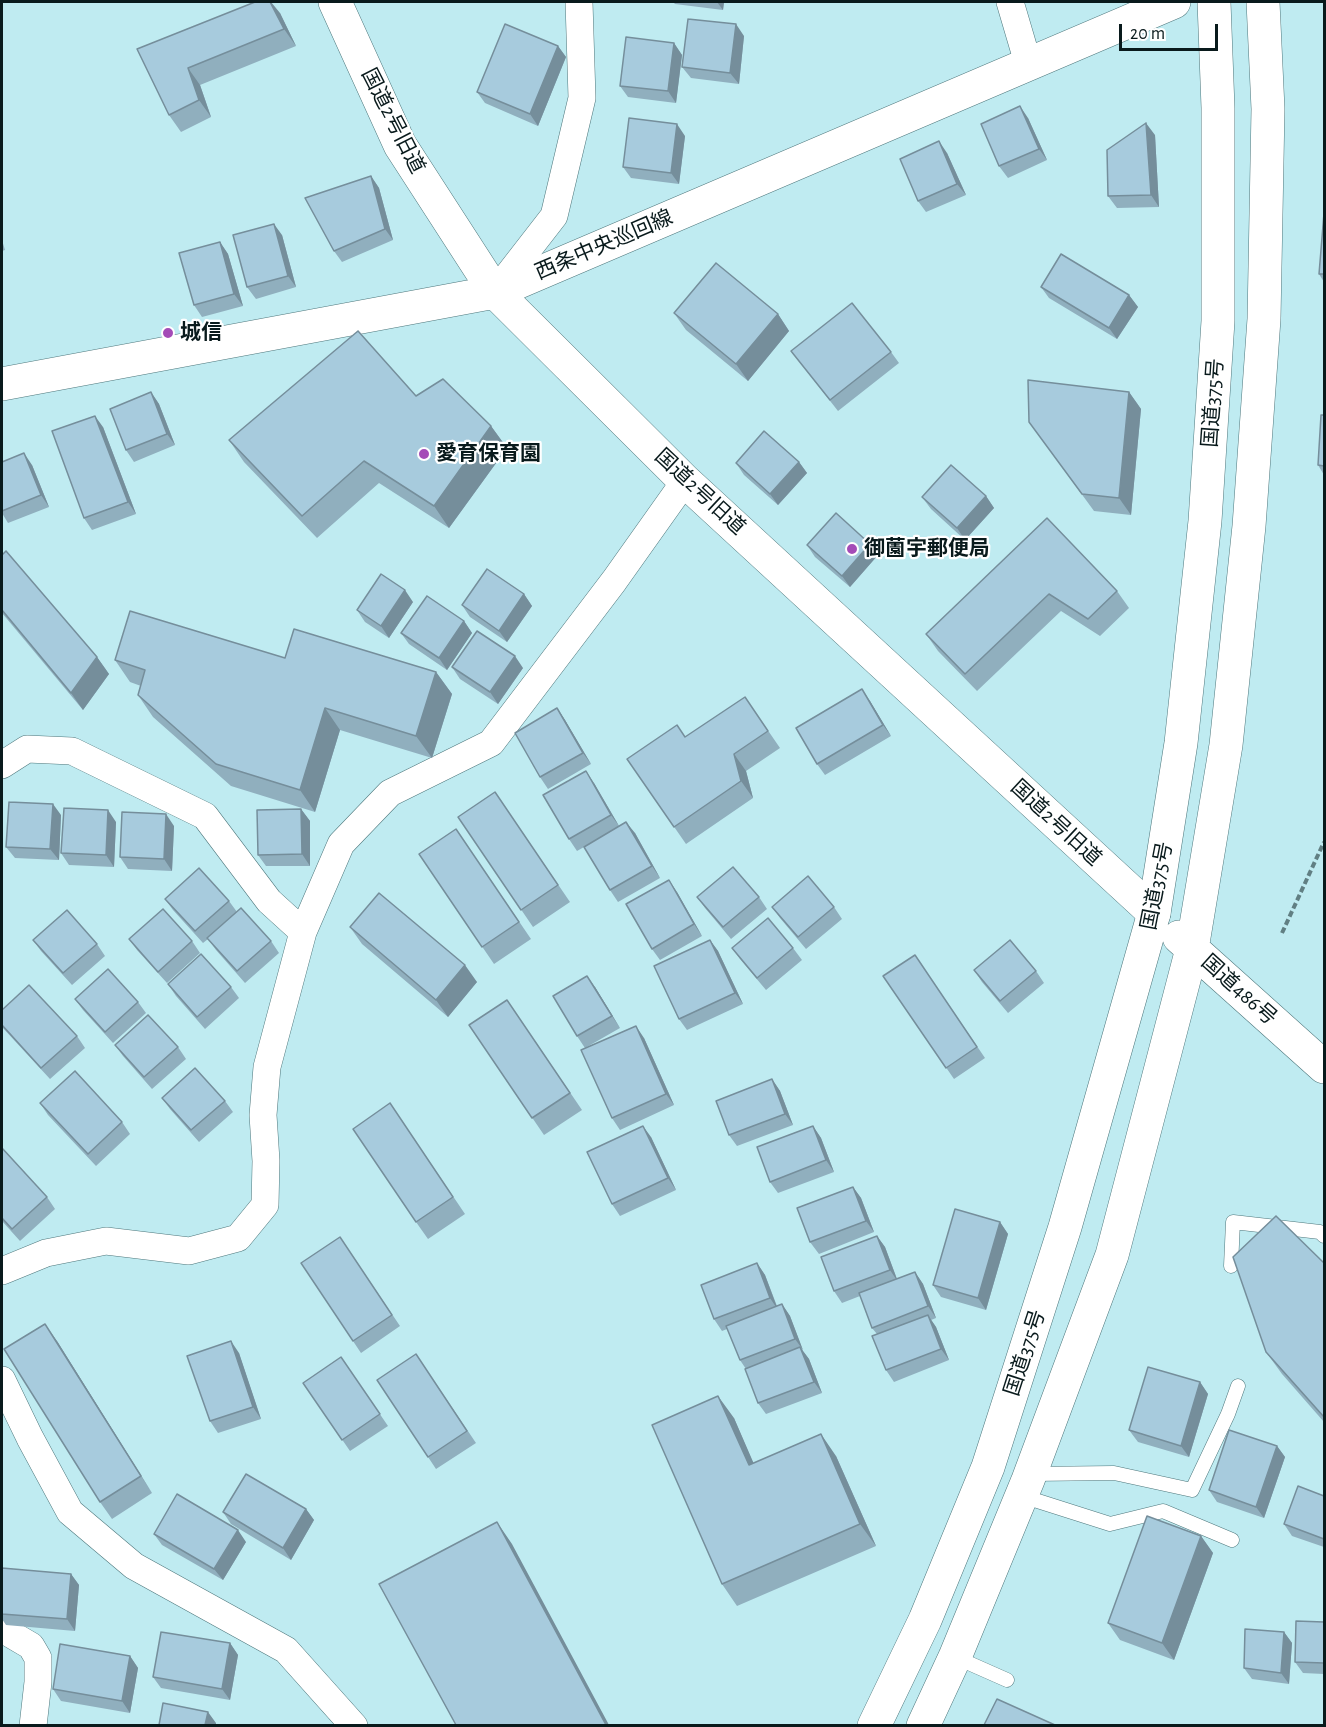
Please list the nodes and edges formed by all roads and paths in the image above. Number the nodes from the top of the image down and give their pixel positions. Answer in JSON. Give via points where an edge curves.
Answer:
{"nodes":[{"id":1,"x":335,"y":2,"type":"edge"},
{"id":2,"x":579,"y":2,"type":"edge"},
{"id":3,"x":1010,"y":2,"type":"edge"},
{"id":4,"x":1174,"y":2,"type":"edge"},
{"id":5,"x":1214,"y":2,"type":"edge"},
{"id":6,"x":1263,"y":2,"type":"edge"},
{"id":7,"x":1028,"y":63,"type":"junction"},
{"id":8,"x":495,"y":292,"type":"junction"},
{"id":9,"x":2,"y":384,"type":"edge"},
{"id":10,"x":685,"y":481,"type":"junction"},
{"id":11,"x":2,"y":765,"type":"edge"},
{"id":12,"x":1324,"y":842,"type":"edge"},
{"id":13,"x":1154,"y":913,"type":"junction"},
{"id":14,"x":303,"y":932,"type":"junction"},
{"id":15,"x":1282,"y":933,"type":"dead end"},
{"id":16,"x":1192,"y":949,"type":"junction"},
{"id":17,"x":1324,"y":1067,"type":"edge"},
{"id":18,"x":1324,"y":1236,"type":"edge"},
{"id":19,"x":1231,"y":1266,"type":"dead end"},
{"id":20,"x":2,"y":1270,"type":"edge"},
{"id":21,"x":1238,"y":1386,"type":"dead end"},
{"id":22,"x":5,"y":1396,"type":"edge"},
{"id":23,"x":1026,"y":1485,"type":"junction"},
{"id":24,"x":1232,"y":1540,"type":"dead end"},
{"id":25,"x":2,"y":1629,"type":"edge"},
{"id":26,"x":955,"y":1657,"type":"junction"},
{"id":27,"x":1007,"y":1680,"type":"dead end"},
{"id":28,"x":932,"y":1717,"type":"edge"},
{"id":29,"x":33,"y":1725,"type":"edge"},
{"id":30,"x":354,"y":1725,"type":"edge"},
{"id":31,"x":874,"y":1725,"type":"edge"}],
"edges":[{"from":1,"to":8,"type":"main road","name":"国道2号旧道","via":[[400,145]]},
{"from":2,"to":8,"type":"street","via":[[582,98],[554,216]]},
{"from":3,"to":7,"type":"street"},
{"from":4,"to":7,"type":"main road","name":"西条中央巡回線"},
{"from":5,"to":13,"type":"main road","name":"国道375号","via":[[1218,321],[1210,450],[1181,743]]},
{"from":6,"to":16,"type":"main road","via":[[1268,109],[1264,319],[1249,526],[1226,745]]},
{"from":7,"to":8,"type":"main road","name":"西条中央巡回線"},
{"from":8,"to":9,"type":"main road","name":"西条中央巡回線"},
{"from":8,"to":10,"type":"main road","name":"国道2号旧道"},
{"from":10,"to":13,"type":"main road","name":"国道2号旧道"},
{"from":10,"to":14,"type":"street","via":[[491,743],[390,794],[341,844]]},
{"from":11,"to":14,"type":"street","via":[[27,749],[72,751],[205,816],[269,901]]},
{"from":12,"to":15,"type":"path"},
{"from":13,"to":16,"type":"main road","name":"国道486号"},
{"from":13,"to":31,"type":"main road","name":"国道375号","via":[[1065,1227],[988,1467],[925,1620]]},
{"from":14,"to":20,"type":"street","via":[[267,1067],[263,1115],[265,1205],[238,1238],[189,1251],[106,1240],[46,1253]]},
{"from":16,"to":17,"type":"main road","name":"国道486号"},
{"from":16,"to":23,"type":"main road","via":[[1112,1255]]},
{"from":18,"to":19,"type":"lane","via":[[1320,1232],[1233,1222]]},
{"from":21,"to":23,"type":"lane","via":[[1192,1490],[1114,1473]]},
{"from":22,"to":30,"type":"street","via":[[70,1512],[134,1566],[286,1650]]},
{"from":23,"to":24,"type":"lane","via":[[1110,1524],[1163,1511]]},
{"from":23,"to":26,"type":"main road"},
{"from":25,"to":29,"type":"street","via":[[31,1646],[38,1658]]},
{"from":26,"to":27,"type":"lane"},
{"from":26,"to":28,"type":"main road"}]}
